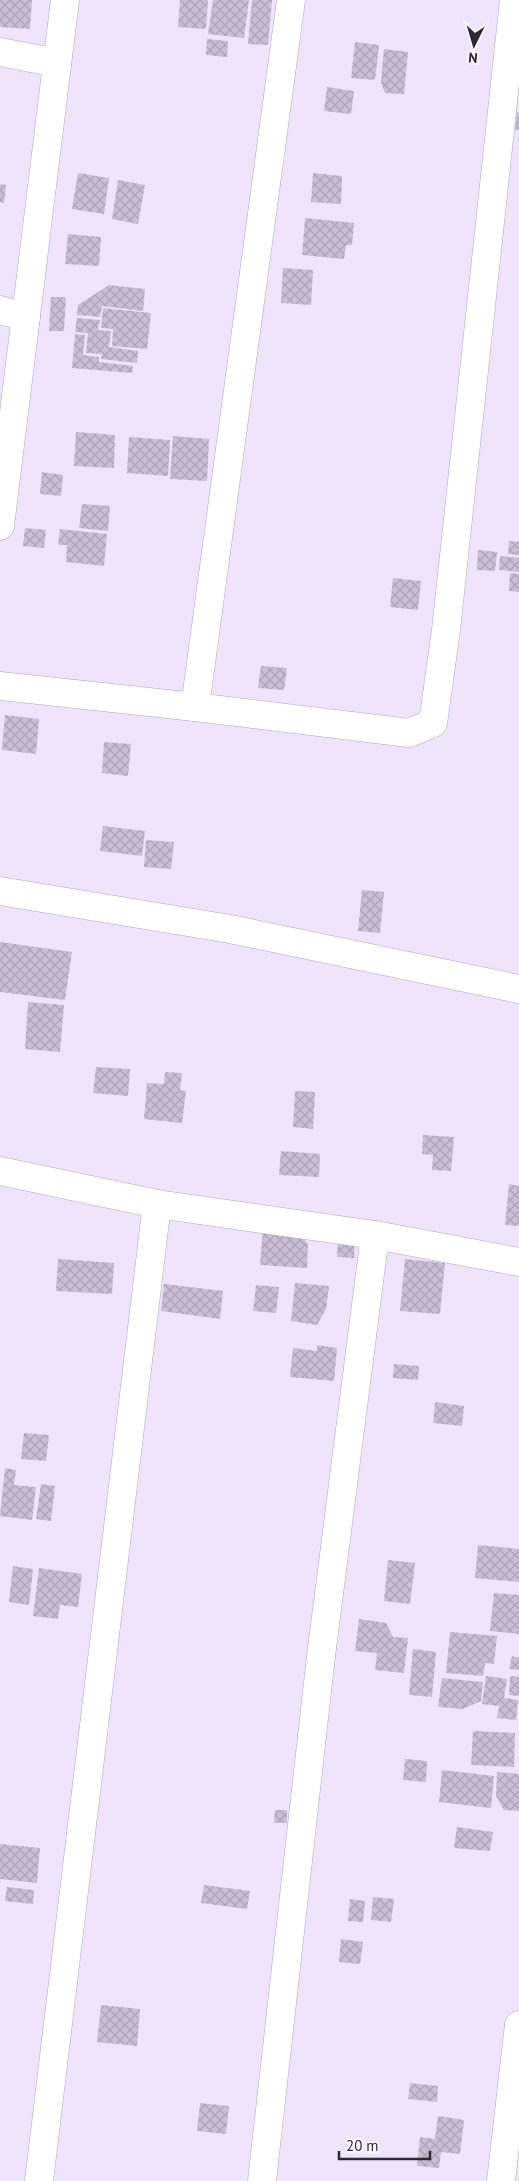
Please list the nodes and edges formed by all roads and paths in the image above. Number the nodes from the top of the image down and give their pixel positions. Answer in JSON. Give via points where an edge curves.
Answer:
{"nodes":[{"id":1,"x":65,"y":0,"type":"edge"},
{"id":2,"x":291,"y":0,"type":"edge"},
{"id":3,"x":514,"y":0,"type":"edge"},
{"id":4,"x":0,"y":52,"type":"edge"},
{"id":5,"x":57,"y":63,"type":"junction"},
{"id":6,"x":0,"y":310,"type":"edge"},
{"id":7,"x":26,"y":317,"type":"junction"},
{"id":8,"x":0,"y":526,"type":"edge"},
{"id":9,"x":0,"y":686,"type":"edge"},
{"id":10,"x":194,"y":708,"type":"junction"},
{"id":11,"x":0,"y":891,"type":"edge"},
{"id":12,"x":519,"y":989,"type":"edge"},
{"id":13,"x":0,"y":1171,"type":"edge"},
{"id":14,"x":157,"y":1204,"type":"junction"},
{"id":15,"x":376,"y":1235,"type":"junction"},
{"id":16,"x":519,"y":1262,"type":"edge"},
{"id":17,"x":519,"y":2025,"type":"edge"},
{"id":18,"x":39,"y":2181,"type":"edge"},
{"id":19,"x":262,"y":2181,"type":"edge"},
{"id":20,"x":501,"y":2181,"type":"edge"}],
"edges":[{"from":1,"to":5,"type":"street"},
{"from":2,"to":10,"type":"street"},
{"from":3,"to":10,"type":"street","via":[[434,723],[409,733]]},
{"from":4,"to":5,"type":"street"},
{"from":5,"to":7,"type":"street"},
{"from":6,"to":7,"type":"street"},
{"from":7,"to":8,"type":"street"},
{"from":9,"to":10,"type":"street"},
{"from":11,"to":12,"type":"street","via":[[230,929]]},
{"from":13,"to":14,"type":"street"},
{"from":14,"to":15,"type":"street"},
{"from":14,"to":18,"type":"street"},
{"from":15,"to":16,"type":"street"},
{"from":15,"to":19,"type":"street","via":[[322,1656]]},
{"from":17,"to":20,"type":"street"}]}
